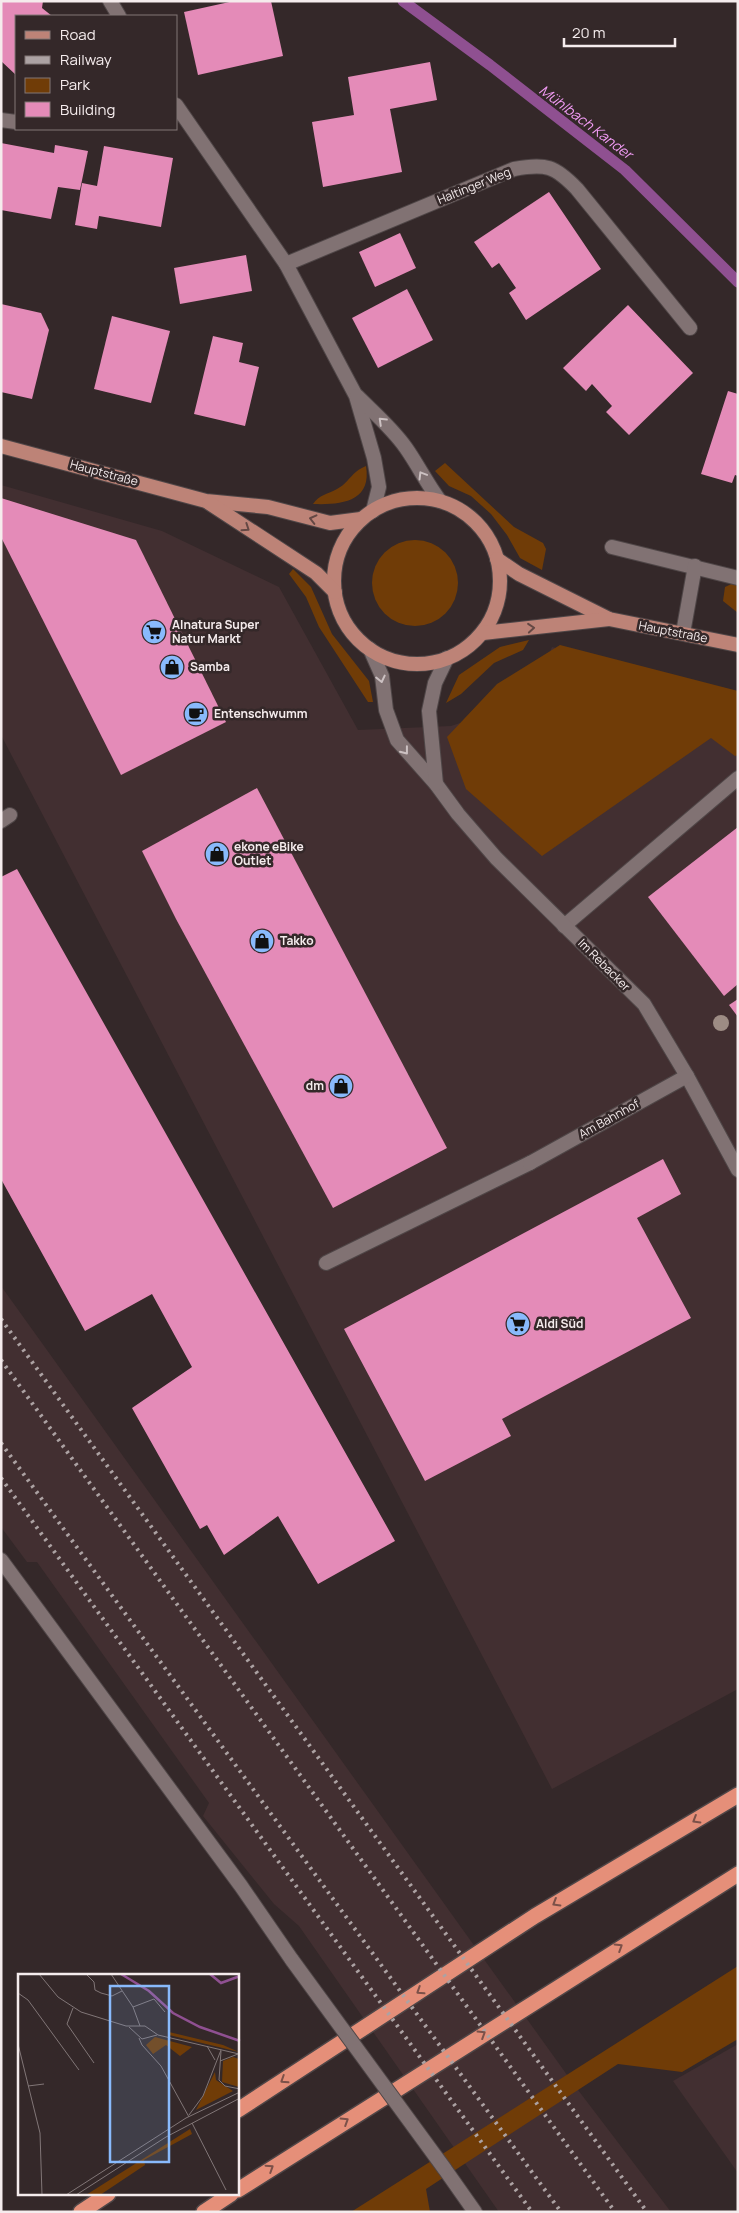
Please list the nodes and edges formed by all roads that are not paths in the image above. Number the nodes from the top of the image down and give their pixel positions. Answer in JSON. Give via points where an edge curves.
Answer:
{"nodes":[{"id":1,"x":110,"y":1,"type":"edge"},
{"id":2,"x":118,"y":15,"type":"edge"},
{"id":3,"x":178,"y":108,"type":"edge"},
{"id":4,"x":1,"y":120,"type":"edge"},
{"id":5,"x":15,"y":122,"type":"edge"},
{"id":6,"x":286,"y":264,"type":"junction"},
{"id":7,"x":690,"y":328,"type":"dead end"},
{"id":8,"x":356,"y":396,"type":"junction"},
{"id":9,"x":1,"y":446,"type":"edge"},
{"id":10,"x":206,"y":501,"type":"junction"},
{"id":11,"x":440,"y":501,"type":"junction"},
{"id":12,"x":367,"y":515,"type":"junction"},
{"id":13,"x":612,"y":547,"type":"dead end"},
{"id":14,"x":497,"y":559,"type":"junction"},
{"id":15,"x":695,"y":566,"type":"junction"},
{"id":16,"x":738,"y":578,"type":"edge"},
{"id":17,"x":335,"y":592,"type":"junction"},
{"id":18,"x":609,"y":619,"type":"junction"},
{"id":19,"x":483,"y":632,"type":"junction"},
{"id":20,"x":683,"y":633,"type":"junction"},
{"id":21,"x":738,"y":645,"type":"edge"},
{"id":22,"x":370,"y":649,"type":"junction"},
{"id":23,"x":447,"y":658,"type":"junction"},
{"id":24,"x":738,"y":778,"type":"edge"},
{"id":25,"x":436,"y":784,"type":"junction"},
{"id":26,"x":564,"y":926,"type":"junction"},
{"id":27,"x":687,"y":1076,"type":"junction"},
{"id":28,"x":738,"y":1170,"type":"edge"},
{"id":29,"x":326,"y":1263,"type":"dead end"},
{"id":30,"x":1,"y":1560,"type":"edge"},
{"id":31,"x":738,"y":1795,"type":"edge"},
{"id":32,"x":738,"y":1874,"type":"edge"},
{"id":33,"x":239,"y":2109,"type":"edge"},
{"id":34,"x":239,"y":2189,"type":"edge"},
{"id":35,"x":105,"y":2196,"type":"edge"},
{"id":36,"x":228,"y":2196,"type":"edge"},
{"id":37,"x":81,"y":2212,"type":"edge"},
{"id":38,"x":204,"y":2212,"type":"edge"},
{"id":39,"x":475,"y":2212,"type":"edge"}],
"edges":[{"from":1,"to":2,"type":"street"},
{"from":3,"to":6,"type":"street"},
{"from":4,"to":5,"type":"street"},
{"from":6,"to":7,"type":"street","name":"Haltinger Weg","via":[[514,169],[550,167],[577,189]]},
{"from":6,"to":8,"type":"street"},
{"from":11,"to":8,"type":"street","one_way":true,"via":[[392,430]]},
{"from":8,"to":12,"type":"street","via":[[379,487]]},
{"from":9,"to":10,"type":"main road","name":"Hauptstraße"},
{"from":12,"to":10,"type":"main road","name":"Hauptstraße","one_way":true,"via":[[330,523],[268,507]]},
{"from":10,"to":17,"type":"main road","name":"Hauptstraße","one_way":true,"via":[[316,572]]},
{"from":11,"to":12,"type":"main road","via":[[394,501]]},
{"from":11,"to":14,"type":"main road","via":[[476,522],[492,545]]},
{"from":12,"to":17,"type":"main road","via":[[348,535],[339,553]]},
{"from":13,"to":15,"type":"street"},
{"from":14,"to":18,"type":"main road","name":"Hauptstraße","via":[[519,574]]},
{"from":14,"to":19,"type":"main road","via":[[499,597]]},
{"from":15,"to":16,"type":"street"},
{"from":15,"to":20,"type":"street"},
{"from":17,"to":22,"type":"main road","via":[[343,618]]},
{"from":19,"to":18,"type":"main road","name":"Hauptstraße","one_way":true},
{"from":18,"to":20,"type":"main road","name":"Hauptstraße"},
{"from":19,"to":23,"type":"main road","via":[[461,652]]},
{"from":20,"to":21,"type":"main road","name":"Hauptstraße"},
{"from":22,"to":23,"type":"main road","via":[[399,662],[423,664]]},
{"from":22,"to":25,"type":"street","name":"Im Rebacker","one_way":true,"via":[[382,676],[386,710],[397,740]]},
{"from":23,"to":25,"type":"street","via":[[429,711]]},
{"from":24,"to":26,"type":"street"},
{"from":25,"to":26,"type":"street","name":"Im Rebacker","via":[[496,858]]},
{"from":26,"to":27,"type":"street","name":"Im Rebacker","via":[[644,1004]]},
{"from":27,"to":28,"type":"street","name":"Im Rebacker"},
{"from":27,"to":29,"type":"street","name":"Am Bahnhof","via":[[530,1163]]},
{"from":30,"to":39,"type":"street","bridge":true,"via":[[242,1886]]},
{"from":31,"to":33,"type":"highway","one_way":true,"via":[[535,1916]]},
{"from":34,"to":32,"type":"highway","one_way":true},
{"from":35,"to":37,"type":"highway"},
{"from":36,"to":38,"type":"highway"}]}
